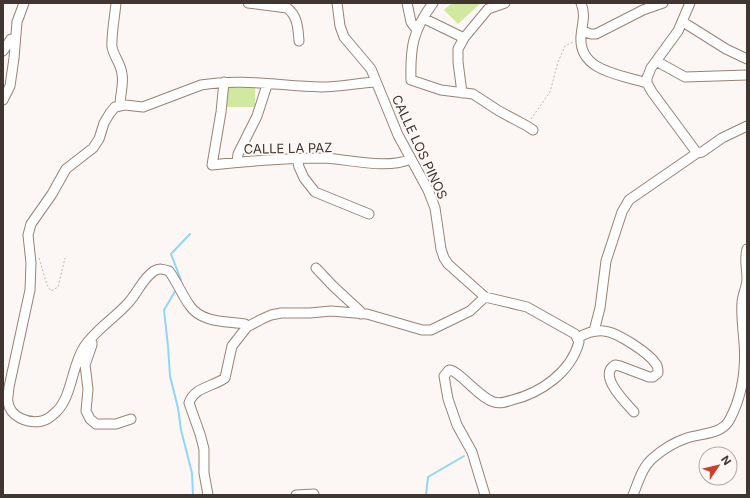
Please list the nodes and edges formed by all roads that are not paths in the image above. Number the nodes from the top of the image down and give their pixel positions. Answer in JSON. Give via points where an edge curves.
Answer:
{"nodes":[{"id":1,"x":24,"y":3,"type":"edge"},
{"id":2,"x":116,"y":3,"type":"edge"},
{"id":3,"x":248,"y":3,"type":"edge"},
{"id":4,"x":337,"y":3,"type":"edge"},
{"id":5,"x":407,"y":3,"type":"edge"},
{"id":6,"x":433,"y":3,"type":"edge"},
{"id":7,"x":505,"y":3,"type":"edge"},
{"id":8,"x":580,"y":3,"type":"edge"},
{"id":9,"x":663,"y":3,"type":"edge"},
{"id":10,"x":690,"y":3,"type":"edge"},
{"id":11,"x":288,"y":6,"type":"edge"},
{"id":12,"x":423,"y":18,"type":"junction"},
{"id":13,"x":683,"y":22,"type":"junction"},
{"id":14,"x":416,"y":29,"type":"junction"},
{"id":15,"x":581,"y":34,"type":"junction"},
{"id":16,"x":15,"y":38,"type":"junction"},
{"id":17,"x":464,"y":38,"type":"junction"},
{"id":18,"x":299,"y":41,"type":"dead end"},
{"id":19,"x":3,"y":51,"type":"edge"},
{"id":20,"x":747,"y":59,"type":"edge"},
{"id":21,"x":656,"y":61,"type":"junction"},
{"id":22,"x":747,"y":75,"type":"edge"},
{"id":23,"x":224,"y":82,"type":"junction"},
{"id":24,"x":376,"y":82,"type":"junction"},
{"id":25,"x":648,"y":83,"type":"junction"},
{"id":26,"x":267,"y":85,"type":"junction"},
{"id":27,"x":462,"y":93,"type":"junction"},
{"id":28,"x":3,"y":100,"type":"edge"},
{"id":29,"x":120,"y":105,"type":"junction"},
{"id":30,"x":747,"y":126,"type":"edge"},
{"id":31,"x":530,"y":128,"type":"road end"},
{"id":32,"x":697,"y":153,"type":"junction"},
{"id":33,"x":297,"y":158,"type":"junction"},
{"id":34,"x":411,"y":159,"type":"junction"},
{"id":35,"x":236,"y":162,"type":"junction"},
{"id":36,"x":369,"y":214,"type":"dead end"},
{"id":37,"x":747,"y":249,"type":"edge"},
{"id":38,"x":316,"y":268,"type":"dead end"},
{"id":39,"x":485,"y":297,"type":"junction"},
{"id":40,"x":360,"y":314,"type":"junction"},
{"id":41,"x":247,"y":327,"type":"junction"},
{"id":42,"x":594,"y":330,"type":"junction"},
{"id":43,"x":578,"y":338,"type":"junction"},
{"id":44,"x":90,"y":340,"type":"junction"},
{"id":45,"x":634,"y":412,"type":"dead end"},
{"id":46,"x":131,"y":419,"type":"dead end"},
{"id":47,"x":314,"y":494,"type":"edge"},
{"id":48,"x":208,"y":495,"type":"edge"},
{"id":49,"x":296,"y":495,"type":"edge"},
{"id":50,"x":485,"y":495,"type":"edge"},
{"id":51,"x":633,"y":495,"type":"edge"}],
"edges":[{"from":1,"to":16,"type":"street","via":[[17,22]]},
{"from":2,"to":29,"type":"street","via":[[112,46],[122,73]]},
{"from":3,"to":11,"type":"street"},
{"from":4,"to":24,"type":"street","name":"CALLE LOS PINOS","via":[[344,37],[371,69]]},
{"from":5,"to":14,"type":"street","via":[[410,22]]},
{"from":6,"to":12,"type":"street"},
{"from":7,"to":17,"type":"street","via":[[488,9]]},
{"from":8,"to":15,"type":"street","via":[[584,16]]},
{"from":9,"to":15,"type":"street","via":[[643,10],[596,34]]},
{"from":10,"to":13,"type":"street"},
{"from":11,"to":18,"type":"street","via":[[294,14]]},
{"from":12,"to":14,"type":"street"},
{"from":12,"to":17,"type":"street"},
{"from":13,"to":20,"type":"street"},
{"from":13,"to":21,"type":"street"},
{"from":14,"to":27,"type":"street","via":[[410,60],[411,80],[441,90]]},
{"from":15,"to":25,"type":"street","via":[[581,46],[592,64],[608,72]]},
{"from":16,"to":19,"type":"street","via":[[11,39]]},
{"from":16,"to":28,"type":"street","via":[[10,86]]},
{"from":17,"to":27,"type":"street","via":[[458,49]]},
{"from":21,"to":22,"type":"street","via":[[685,76]]},
{"from":21,"to":25,"type":"street","via":[[647,78]]},
{"from":23,"to":26,"type":"street"},
{"from":23,"to":29,"type":"street","via":[[201,85],[143,107]]},
{"from":23,"to":35,"type":"street","name":"CALLE LA PAZ","via":[[212,165]]},
{"from":24,"to":26,"type":"street","via":[[322,87]]},
{"from":24,"to":34,"type":"street","name":"CALLE LOS PINOS"},
{"from":25,"to":32,"type":"street"},
{"from":26,"to":35,"type":"street","via":[[257,116]]},
{"from":27,"to":31,"type":"street","via":[[473,94]]},
{"from":29,"to":44,"type":"street","via":[[110,113],[93,148],[66,169],[31,224],[28,235],[30,290],[9,387],[8,403],[13,413],[29,422],[42,421],[56,412],[70,385],[78,359]]},
{"from":30,"to":32,"type":"street"},
{"from":32,"to":42,"type":"street","via":[[630,200],[622,212],[606,262],[600,308]]},
{"from":33,"to":34,"type":"street","name":"CALLE LA PAZ","via":[[325,158],[361,163],[391,163]]},
{"from":33,"to":35,"type":"street","name":"CALLE LA PAZ"},
{"from":33,"to":36,"type":"street","via":[[304,178],[315,192]]},
{"from":34,"to":39,"type":"street","name":"CALLE LOS PINOS","via":[[435,208],[444,258]]},
{"from":37,"to":51,"type":"street","via":[[747,280],[741,320],[744,344],[743,386],[730,420],[715,432],[687,438],[652,458],[640,476]]},
{"from":38,"to":40,"type":"street","via":[[360,311]]},
{"from":39,"to":40,"type":"street","via":[[470,311],[431,330]]},
{"from":39,"to":43,"type":"street","via":[[527,307]]},
{"from":40,"to":41,"type":"street","via":[[331,311],[281,313]]},
{"from":41,"to":44,"type":"street","via":[[245,324],[197,315],[169,271],[162,268],[149,275],[129,302]]},
{"from":41,"to":48,"type":"street","via":[[232,346],[225,378],[194,394],[189,403],[204,450],[204,473]]},
{"from":42,"to":43,"type":"street"},
{"from":42,"to":45,"type":"street","via":[[606,330],[623,338],[640,348],[656,364],[658,373],[653,377],[615,365],[610,369],[609,376],[613,386]]},
{"from":43,"to":50,"type":"street","via":[[578,346],[565,369],[539,390],[517,399],[502,403],[494,402],[472,388],[454,371],[449,370],[444,376],[448,399],[457,425],[472,452]]},
{"from":44,"to":46,"type":"street","via":[[92,345],[85,365],[88,389],[86,411],[90,419],[96,424],[116,424]]},
{"from":47,"to":49,"type":"street"}]}
